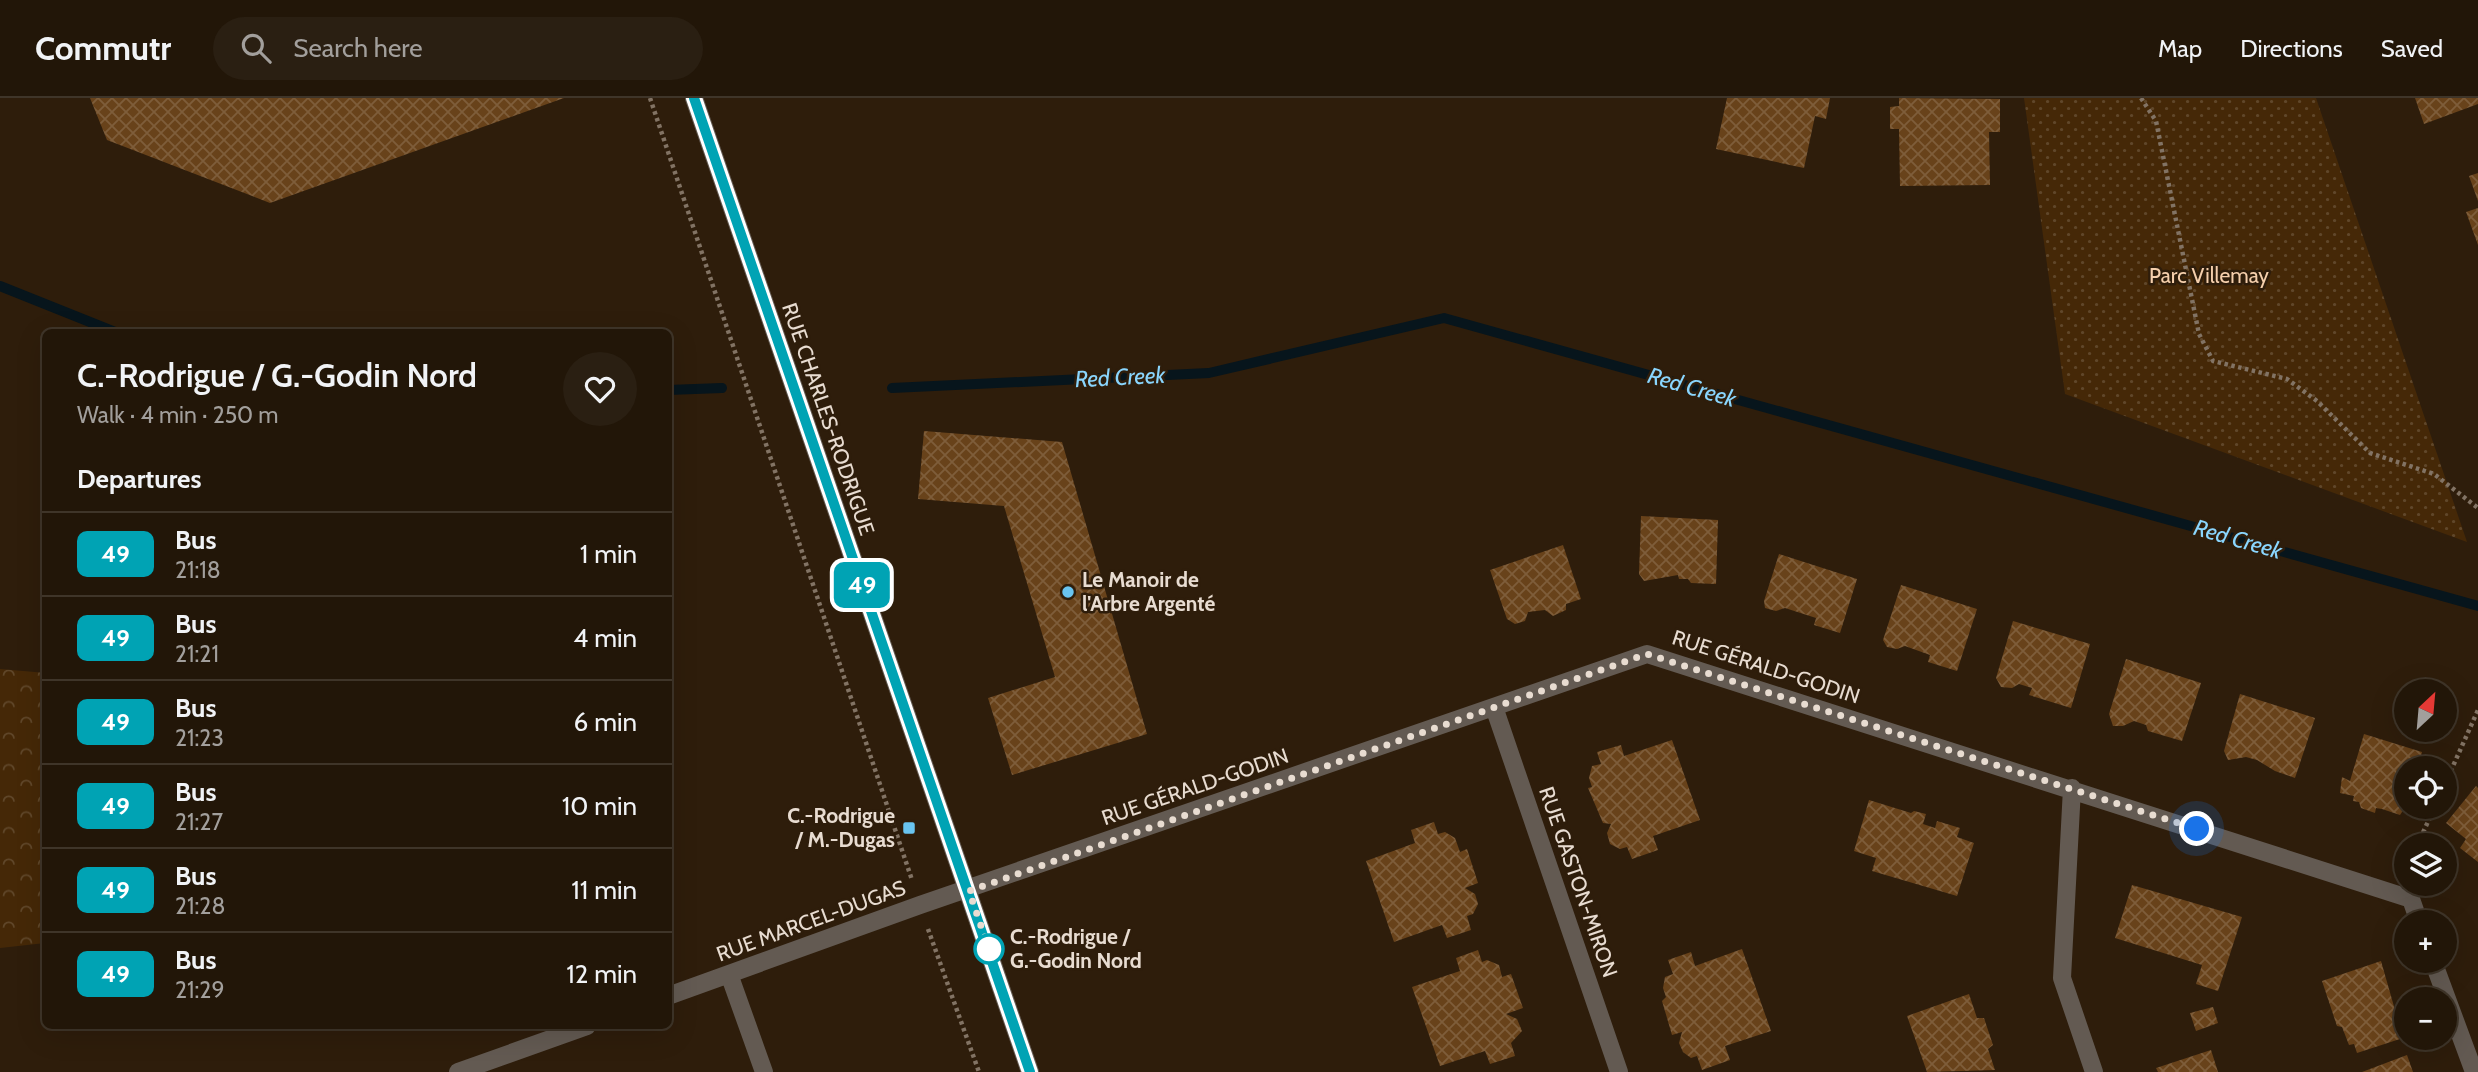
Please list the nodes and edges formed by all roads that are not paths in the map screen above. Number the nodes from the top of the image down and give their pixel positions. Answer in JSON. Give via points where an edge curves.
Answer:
{"nodes":[{"id":1,"x":694,"y":98,"type":"edge"},
{"id":2,"x":1494,"y":707,"type":"junction"},
{"id":3,"x":2072,"y":788,"type":"junction"},
{"id":4,"x":969,"y":891,"type":"junction"},
{"id":5,"x":2415,"y":910,"type":"edge"},
{"id":6,"x":2437,"y":973,"type":"edge"},
{"id":7,"x":729,"y":974,"type":"junction"},
{"id":8,"x":672,"y":995,"type":"edge"},
{"id":9,"x":579,"y":1029,"type":"edge"},
{"id":10,"x":458,"y":1072,"type":"edge"},
{"id":11,"x":764,"y":1072,"type":"edge"},
{"id":12,"x":1030,"y":1072,"type":"edge"},
{"id":13,"x":1619,"y":1072,"type":"edge"},
{"id":14,"x":2094,"y":1072,"type":"edge"},
{"id":15,"x":2474,"y":1072,"type":"edge"}],
"edges":[{"from":1,"to":4,"type":"street","name":"RUE CHARLES-RODRIGUE"},
{"from":2,"to":3,"type":"street","name":"RUE GÉRALD-GODIN","via":[[1647,654]]},
{"from":2,"to":4,"type":"street","name":"RUE GÉRALD-GODIN"},
{"from":2,"to":13,"type":"street","name":"RUE GASTON-MIRON"},
{"from":3,"to":5,"type":"street","name":"RUE GÉRALD-GODIN","via":[[2411,899]]},
{"from":3,"to":14,"type":"street","via":[[2062,978]]},
{"from":4,"to":7,"type":"street","name":"RUE MARCEL-DUGAS"},
{"from":4,"to":12,"type":"street","name":"RUE CHARLES-RODRIGUE"},
{"from":6,"to":15,"type":"street"},
{"from":7,"to":8,"type":"street","name":"RUE MARCEL-DUGAS"},
{"from":7,"to":11,"type":"street"},
{"from":9,"to":10,"type":"street"}]}
